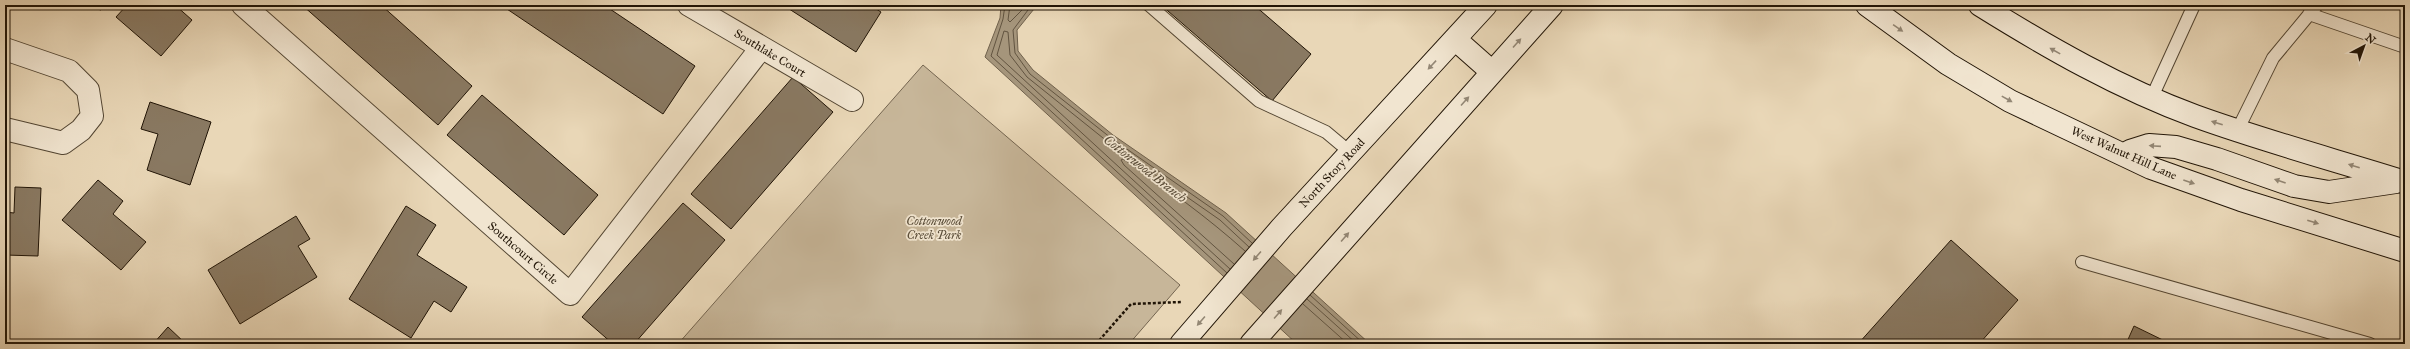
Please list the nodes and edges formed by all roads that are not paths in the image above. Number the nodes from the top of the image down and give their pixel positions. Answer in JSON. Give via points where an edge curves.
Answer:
{"nodes":[{"id":1,"x":243,"y":5,"type":"edge"},
{"id":2,"x":689,"y":5,"type":"edge"},
{"id":3,"x":1149,"y":5,"type":"edge"},
{"id":4,"x":1486,"y":5,"type":"edge"},
{"id":5,"x":1552,"y":5,"type":"edge"},
{"id":6,"x":1867,"y":5,"type":"edge"},
{"id":7,"x":1980,"y":5,"type":"edge"},
{"id":8,"x":2194,"y":5,"type":"edge"},
{"id":9,"x":2313,"y":10,"type":"edge"},
{"id":10,"x":1456,"y":40,"type":"junction"},
{"id":11,"x":2405,"y":47,"type":"edge"},
{"id":12,"x":761,"y":48,"type":"junction"},
{"id":13,"x":5,"y":49,"type":"edge"},
{"id":14,"x":1491,"y":72,"type":"junction"},
{"id":15,"x":2152,"y":97,"type":"junction"},
{"id":16,"x":852,"y":100,"type":"dead end"},
{"id":17,"x":5,"y":129,"type":"edge"},
{"id":18,"x":2238,"y":129,"type":"junction"},
{"id":19,"x":1351,"y":153,"type":"junction"},
{"id":20,"x":2127,"y":156,"type":"junction"},
{"id":21,"x":2403,"y":182,"type":"edge"},
{"id":22,"x":2405,"y":252,"type":"edge"},
{"id":23,"x":2082,"y":262,"type":"dead end"},
{"id":24,"x":1181,"y":344,"type":"edge"},
{"id":25,"x":1252,"y":344,"type":"edge"},
{"id":26,"x":2370,"y":344,"type":"edge"}],
"edges":[{"from":1,"to":12,"type":"main road","name":"Southcourt Circle","via":[[570,294]]},
{"from":2,"to":12,"type":"main road","name":"Southlake Court"},
{"from":3,"to":19,"type":"lane","via":[[1259,102],[1326,132]]},
{"from":4,"to":10,"type":"main road","name":"North Story Road"},
{"from":14,"to":5,"type":"main road","one_way":true},
{"from":6,"to":20,"type":"main road","name":"West Walnut Hill Lane","one_way":true,"via":[[1948,64],[2010,101]]},
{"from":15,"to":7,"type":"main road","one_way":true,"via":[[2041,43]]},
{"from":8,"to":15,"type":"lane"},
{"from":9,"to":11,"type":"lane"},
{"from":9,"to":18,"type":"lane","via":[[2273,58]]},
{"from":10,"to":14,"type":"main road"},
{"from":10,"to":19,"type":"main road","name":"North Story Road","one_way":true},
{"from":12,"to":16,"type":"main road","name":"Southlake Court"},
{"from":13,"to":17,"type":"main road","via":[[69,71],[88,90],[92,116],[81,130],[63,142]]},
{"from":25,"to":14,"type":"main road","one_way":true},
{"from":18,"to":15,"type":"main road","one_way":true,"via":[[2194,116]]},
{"from":21,"to":18,"type":"main road","one_way":true},
{"from":19,"to":24,"type":"main road","name":"North Story Road","one_way":true,"via":[[1282,226]]},
{"from":21,"to":20,"type":"main road","one_way":true,"via":[[2330,192],[2294,186],[2176,147],[2149,145],[2130,151]]},
{"from":20,"to":22,"type":"main road","name":"West Walnut Hill Lane","one_way":true,"via":[[2151,168],[2240,200]]},
{"from":23,"to":26,"type":"lane"}]}
